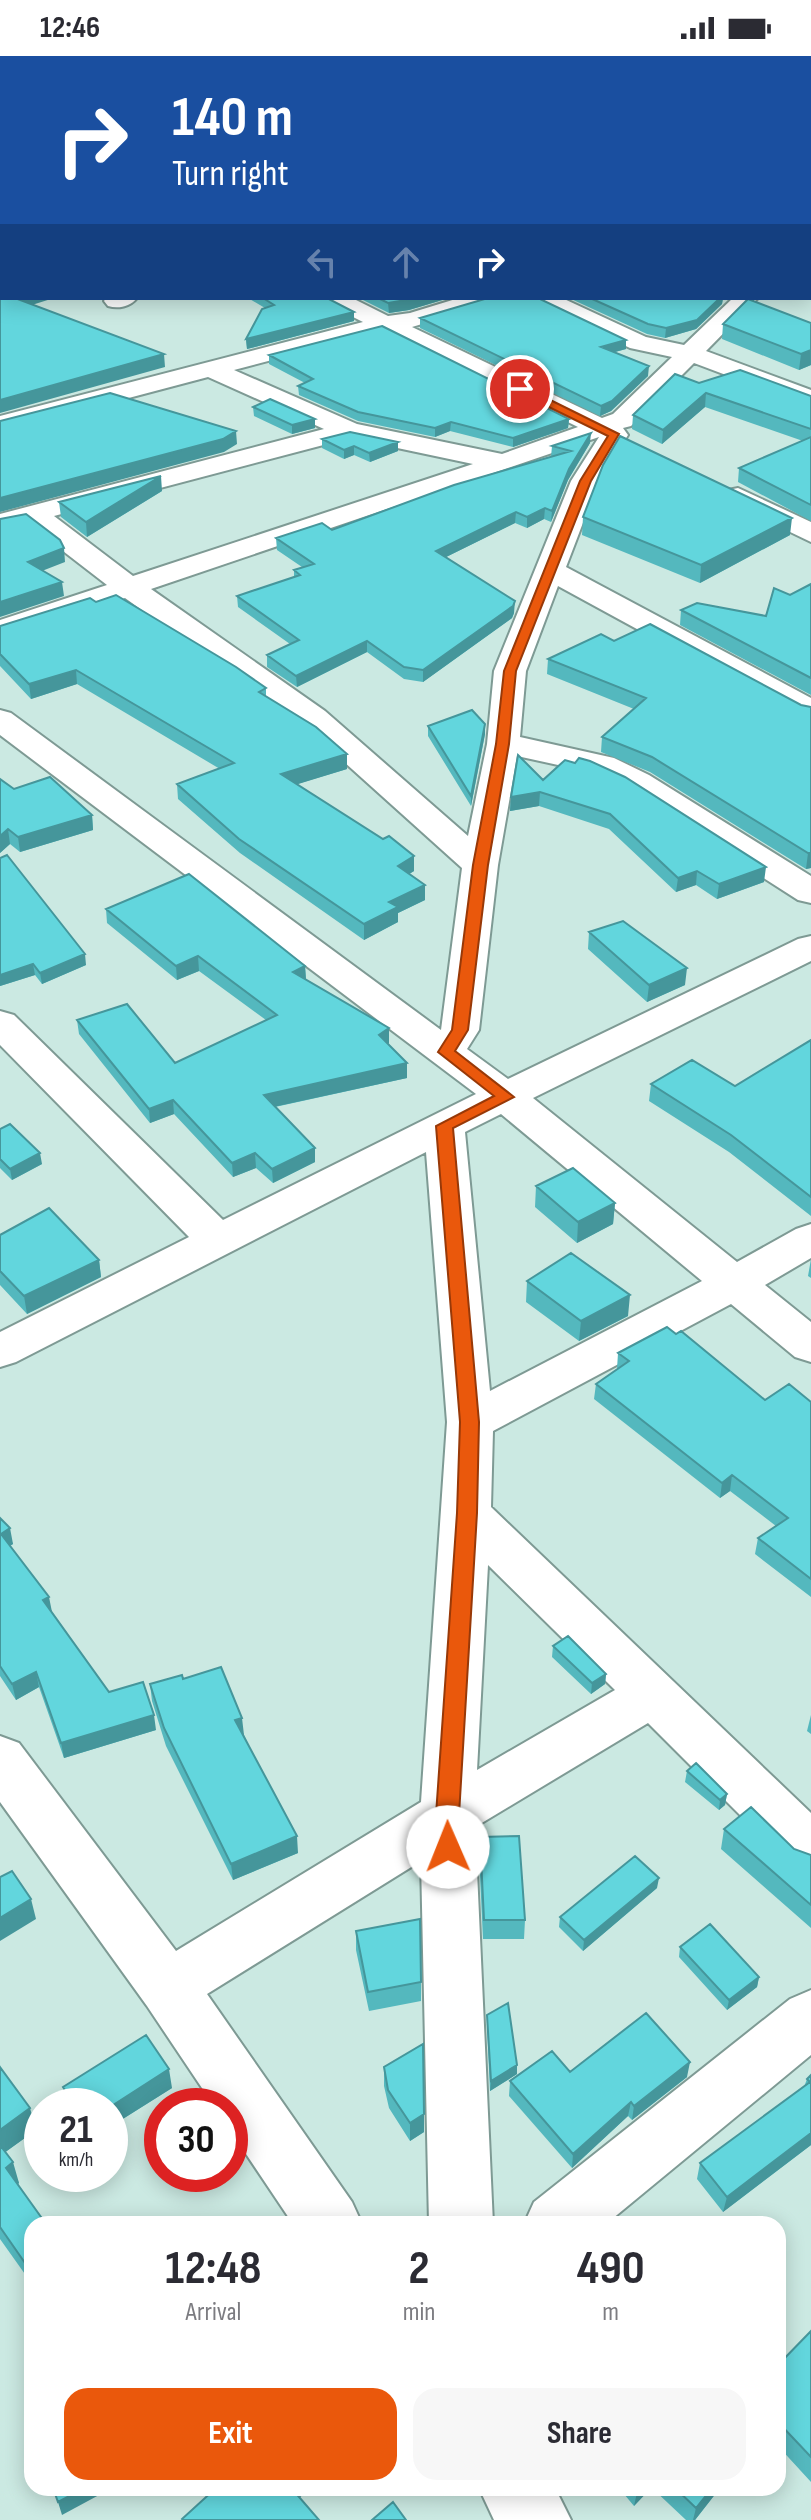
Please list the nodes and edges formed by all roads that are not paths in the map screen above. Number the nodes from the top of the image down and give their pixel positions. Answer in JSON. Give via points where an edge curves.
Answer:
{"nodes":[{"id":1,"x":337,"y":300,"type":"edge"},
{"id":2,"x":477,"y":300,"type":"edge"},
{"id":3,"x":547,"y":300,"type":"edge"},
{"id":4,"x":745,"y":300,"type":"edge"},
{"id":5,"x":752,"y":300,"type":"edge"},
{"id":6,"x":774,"y":309,"type":"edge"},
{"id":7,"x":386,"y":323,"type":"junction"},
{"id":8,"x":692,"y":354,"type":"junction"},
{"id":9,"x":210,"y":369,"type":"junction"},
{"id":10,"x":811,"y":399,"type":"edge"},
{"id":11,"x":0,"y":424,"type":"edge"},
{"id":12,"x":349,"y":430,"type":"junction"},
{"id":13,"x":607,"y":431,"type":"junction"},
{"id":14,"x":642,"y":448,"type":"edge"},
{"id":15,"x":504,"y":462,"type":"junction"},
{"id":16,"x":563,"y":475,"type":"junction"},
{"id":17,"x":712,"y":484,"type":"edge"},
{"id":18,"x":32,"y":513,"type":"junction"},
{"id":19,"x":0,"y":523,"type":"edge"},
{"id":20,"x":811,"y":533,"type":"edge"},
{"id":21,"x":550,"y":570,"type":"junction"},
{"id":22,"x":129,"y":587,"type":"junction"},
{"id":23,"x":0,"y":630,"type":"edge"},
{"id":24,"x":811,"y":711,"type":"edge"},
{"id":25,"x":0,"y":720,"type":"edge"},
{"id":26,"x":503,"y":744,"type":"junction"},
{"id":27,"x":480,"y":865,"type":"junction"},
{"id":28,"x":811,"y":892,"type":"edge"},
{"id":29,"x":811,"y":947,"type":"edge"},
{"id":30,"x":0,"y":1023,"type":"edge"},
{"id":31,"x":446,"y":1052,"type":"junction"},
{"id":32,"x":506,"y":1097,"type":"junction"},
{"id":33,"x":444,"y":1126,"type":"junction"},
{"id":34,"x":811,"y":1239,"type":"edge"},
{"id":35,"x":218,"y":1240,"type":"junction"},
{"id":36,"x":734,"y":1283,"type":"junction"},
{"id":37,"x":4,"y":1342,"type":"edge"},
{"id":38,"x":811,"y":1346,"type":"edge"},
{"id":39,"x":470,"y":1422,"type":"junction"},
{"id":40,"x":467,"y":1513,"type":"junction"},
{"id":41,"x":653,"y":1694,"type":"junction"},
{"id":42,"x":0,"y":1759,"type":"edge"},
{"id":43,"x":447,"y":1815,"type":"junction"},
{"id":44,"x":811,"y":1849,"type":"edge"},
{"id":45,"x":168,"y":1987,"type":"junction"},
{"id":46,"x":811,"y":2018,"type":"edge"},
{"id":47,"x":325,"y":2216,"type":"edge"},
{"id":48,"x":461,"y":2216,"type":"edge"},
{"id":49,"x":566,"y":2216,"type":"edge"},
{"id":50,"x":519,"y":2496,"type":"edge"},
{"id":51,"x":536,"y":2520,"type":"edge"}],
"edges":[{"from":1,"to":7,"type":"street"},
{"from":2,"to":7,"type":"street"},
{"from":3,"to":8,"type":"street","via":[[639,343]]},
{"from":4,"to":8,"type":"street"},
{"from":5,"to":6,"type":"street"},
{"from":7,"to":9,"type":"street"},
{"from":7,"to":13,"type":"street"},
{"from":8,"to":10,"type":"street"},
{"from":8,"to":13,"type":"street"},
{"from":9,"to":11,"type":"street"},
{"from":9,"to":12,"type":"street"},
{"from":12,"to":15,"type":"street"},
{"from":12,"to":18,"type":"street"},
{"from":13,"to":14,"type":"street"},
{"from":13,"to":15,"type":"street"},
{"from":13,"to":16,"type":"street"},
{"from":15,"to":16,"type":"street"},
{"from":15,"to":22,"type":"street"},
{"from":16,"to":21,"type":"street"},
{"from":17,"to":20,"type":"street"},
{"from":18,"to":19,"type":"street"},
{"from":18,"to":22,"type":"street"},
{"from":21,"to":24,"type":"street"},
{"from":21,"to":26,"type":"street","via":[[510,671]]},
{"from":22,"to":23,"type":"street"},
{"from":22,"to":27,"type":"street","via":[[314,718]]},
{"from":25,"to":31,"type":"street"},
{"from":26,"to":27,"type":"street"},
{"from":26,"to":28,"type":"street","via":[[602,765]]},
{"from":27,"to":31,"type":"street","via":[[460,1030]]},
{"from":29,"to":32,"type":"street"},
{"from":30,"to":35,"type":"street"},
{"from":31,"to":32,"type":"street"},
{"from":32,"to":33,"type":"street"},
{"from":32,"to":36,"type":"street"},
{"from":33,"to":35,"type":"street"},
{"from":33,"to":39,"type":"street"},
{"from":34,"to":36,"type":"street"},
{"from":35,"to":37,"type":"street"},
{"from":36,"to":38,"type":"street"},
{"from":36,"to":39,"type":"street"},
{"from":39,"to":40,"type":"street"},
{"from":40,"to":41,"type":"street"},
{"from":40,"to":43,"type":"street"},
{"from":41,"to":43,"type":"street"},
{"from":41,"to":44,"type":"street"},
{"from":42,"to":45,"type":"street"},
{"from":43,"to":45,"type":"street"},
{"from":43,"to":48,"type":"street"},
{"from":45,"to":47,"type":"street"},
{"from":46,"to":49,"type":"street"},
{"from":50,"to":51,"type":"street"}]}
